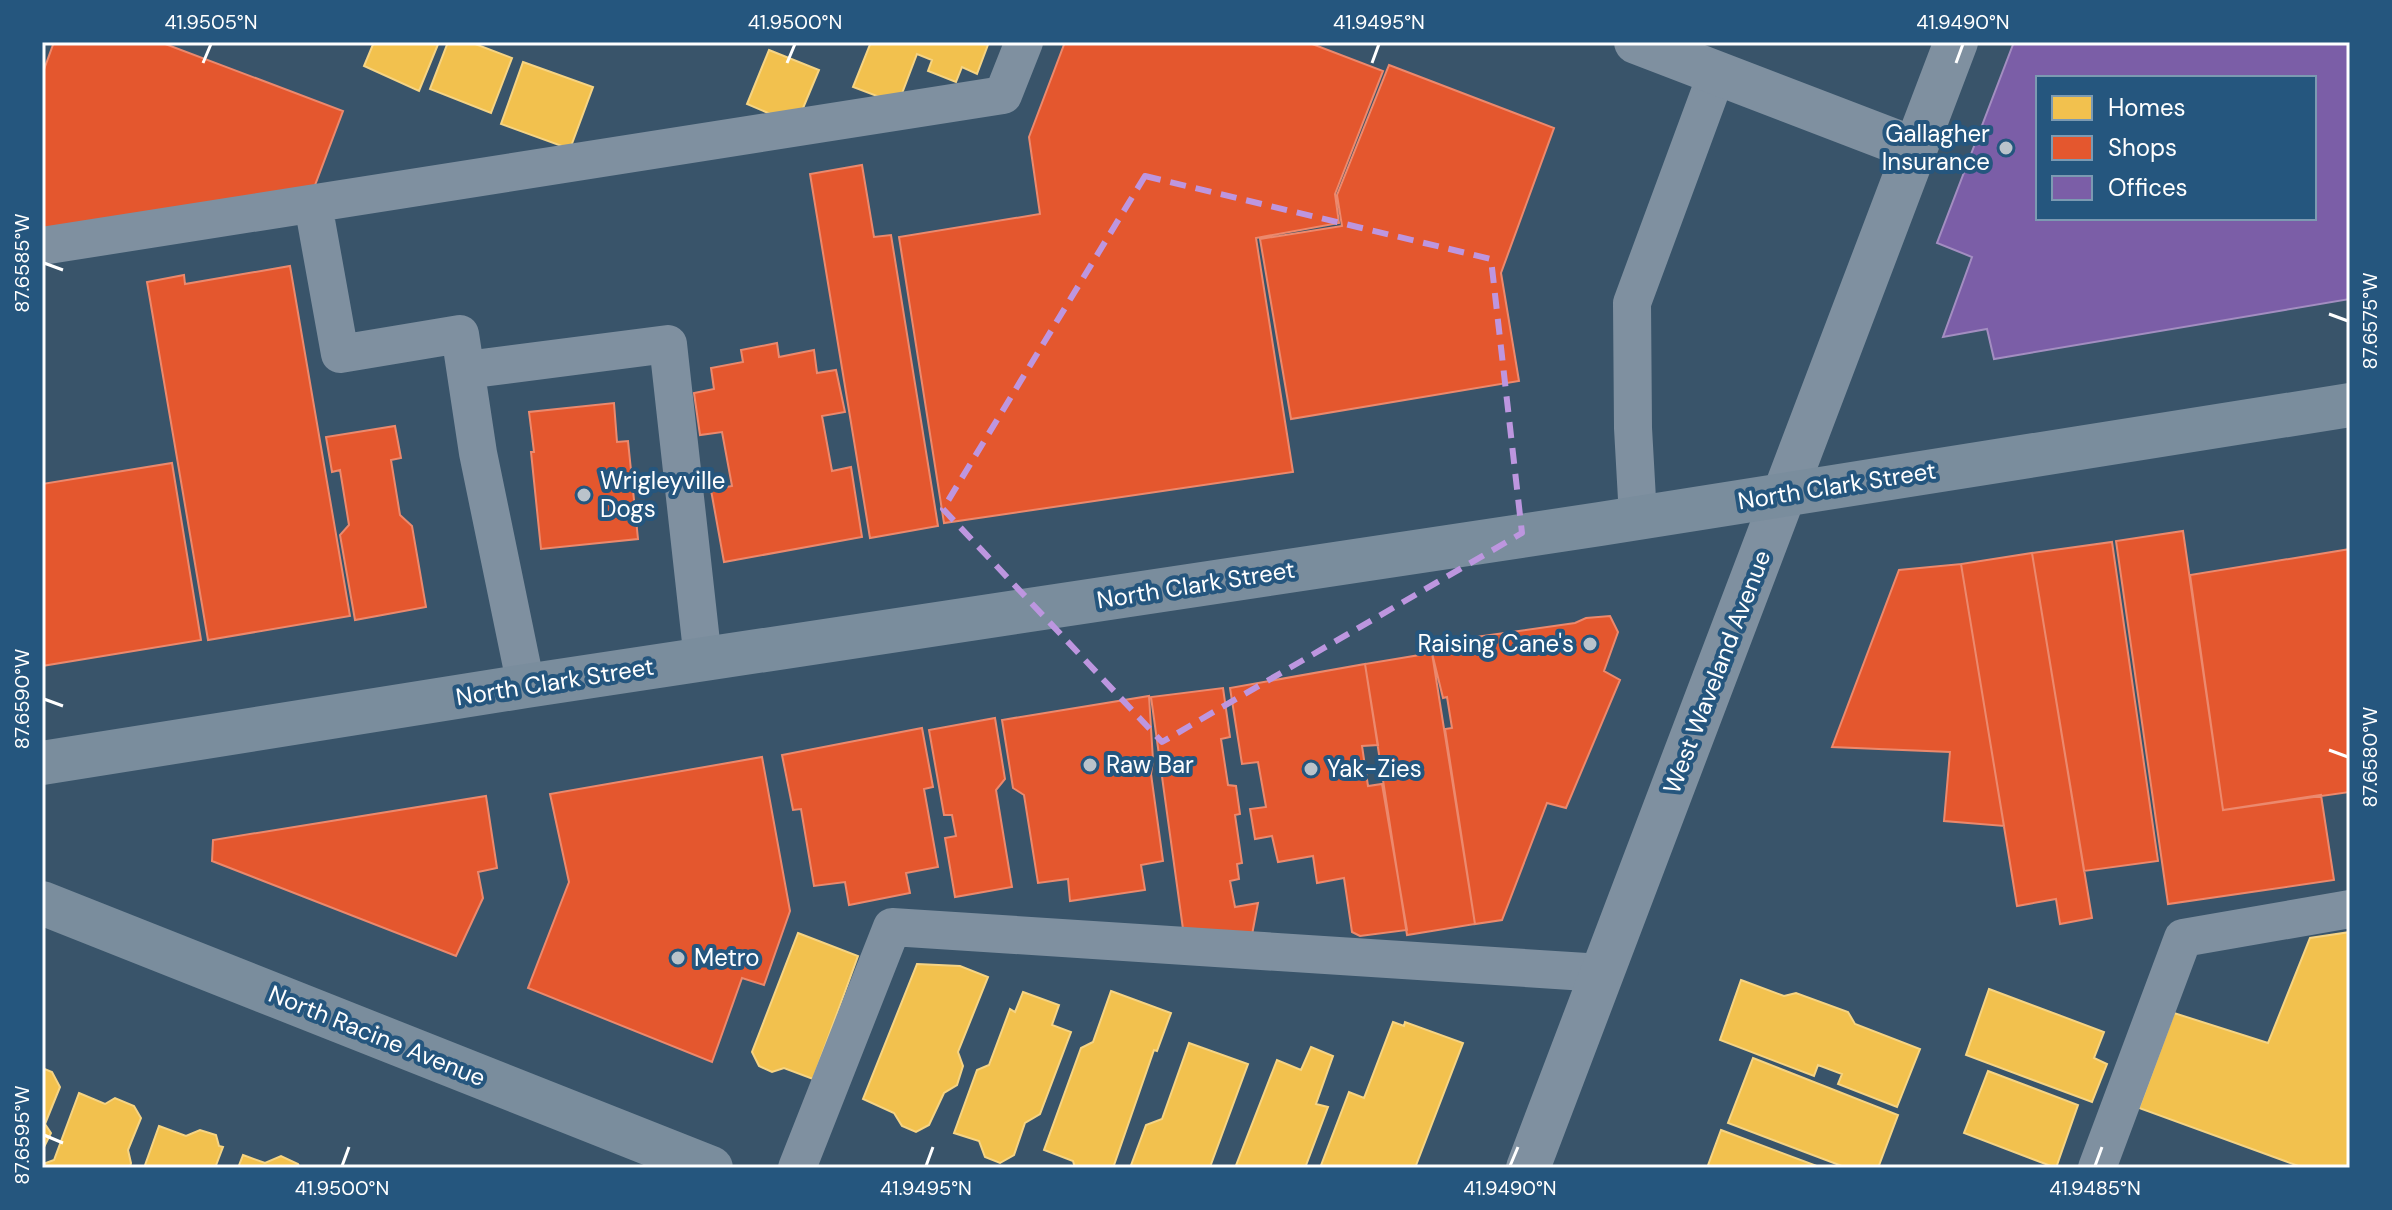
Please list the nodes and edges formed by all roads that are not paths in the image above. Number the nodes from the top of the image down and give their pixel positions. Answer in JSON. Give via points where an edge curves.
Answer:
{"nodes":[{"id":1,"x":1024,"y":42,"type":"edge"},
{"id":2,"x":1636,"y":42,"type":"edge"},
{"id":3,"x":1956,"y":42,"type":"edge"},
{"id":4,"x":1717,"y":73,"type":"junction"},
{"id":5,"x":1915,"y":149,"type":"junction"},
{"id":6,"x":313,"y":204,"type":"junction"},
{"id":7,"x":42,"y":246,"type":"edge"},
{"id":8,"x":466,"y":370,"type":"junction"},
{"id":9,"x":2350,"y":405,"type":"edge"},
{"id":10,"x":1783,"y":495,"type":"junction"},
{"id":11,"x":1638,"y":517,"type":"junction"},
{"id":12,"x":703,"y":660,"type":"junction"},
{"id":13,"x":526,"y":686,"type":"junction"},
{"id":14,"x":42,"y":763,"type":"edge"},
{"id":15,"x":42,"y":903,"type":"edge"},
{"id":16,"x":2350,"y":909,"type":"edge"},
{"id":17,"x":1602,"y":973,"type":"junction"},
{"id":18,"x":711,"y":1168,"type":"edge"},
{"id":19,"x":797,"y":1168,"type":"edge"},
{"id":20,"x":1528,"y":1168,"type":"edge"},
{"id":21,"x":2097,"y":1168,"type":"edge"}],
"edges":[{"from":1,"to":6,"type":"lane","via":[[1003,95]]},
{"from":2,"to":4,"type":"street"},
{"from":3,"to":5,"type":"street","name":"West Waveland Avenue"},
{"from":4,"to":5,"type":"street"},
{"from":4,"to":11,"type":"lane","via":[[1632,303]]},
{"from":5,"to":10,"type":"street","name":"West Waveland Avenue"},
{"from":6,"to":7,"type":"lane"},
{"from":6,"to":8,"type":"lane","via":[[340,354],[460,334]]},
{"from":8,"to":12,"type":"lane","via":[[668,344]]},
{"from":8,"to":13,"type":"lane"},
{"from":9,"to":10,"type":"main road","name":"North Clark Street"},
{"from":10,"to":11,"type":"main road","name":"North Clark Street"},
{"from":10,"to":17,"type":"street","name":"West Waveland Avenue"},
{"from":11,"to":12,"type":"main road","name":"North Clark Street"},
{"from":12,"to":13,"type":"main road","name":"North Clark Street"},
{"from":13,"to":14,"type":"main road","name":"North Clark Street"},
{"from":15,"to":18,"type":"main road","name":"North Racine Avenue"},
{"from":16,"to":21,"type":"lane","via":[[2183,938]]},
{"from":17,"to":19,"type":"lane","via":[[892,927]]},
{"from":17,"to":20,"type":"street","name":"West Waveland Avenue"}]}
